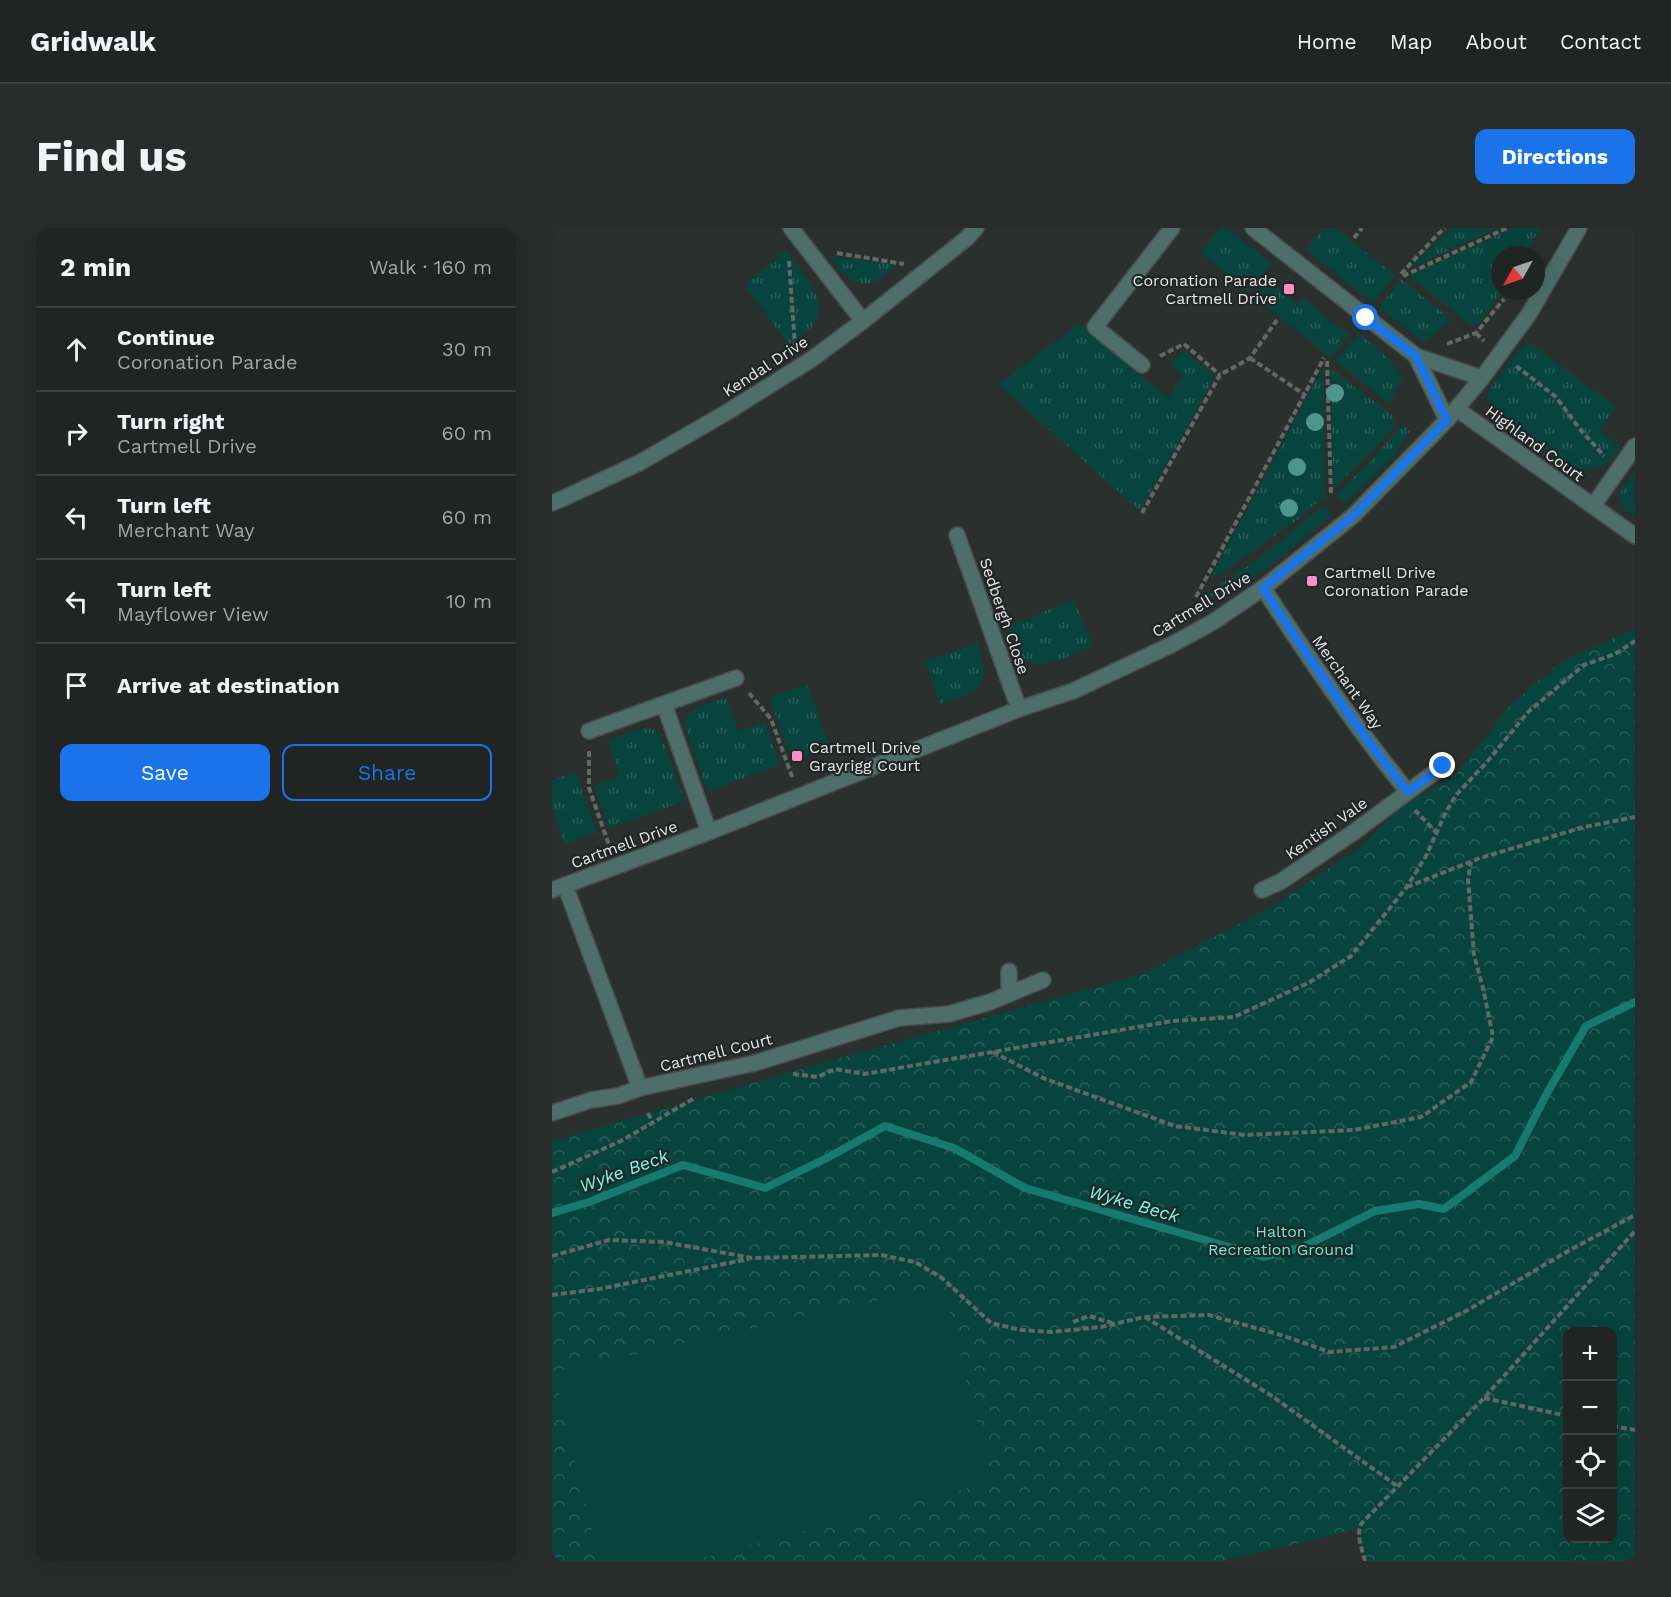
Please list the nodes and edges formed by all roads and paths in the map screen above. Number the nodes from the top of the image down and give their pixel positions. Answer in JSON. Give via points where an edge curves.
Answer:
{"nodes":[{"id":1,"x":790,"y":228,"type":"edge"},
{"id":2,"x":976,"y":228,"type":"edge"},
{"id":3,"x":1172,"y":228,"type":"edge"},
{"id":4,"x":1362,"y":228,"type":"edge"},
{"id":5,"x":1445,"y":228,"type":"edge"},
{"id":6,"x":1507,"y":228,"type":"edge"},
{"id":7,"x":1579,"y":228,"type":"edge"},
{"id":8,"x":1260,"y":230,"type":"edge"},
{"id":9,"x":1354,"y":238,"type":"dead end"},
{"id":10,"x":804,"y":244,"type":"junction"},
{"id":11,"x":815,"y":260,"type":"junction"},
{"id":12,"x":930,"y":268,"type":"junction"},
{"id":13,"x":1503,"y":300,"type":"edge"},
{"id":14,"x":1277,"y":320,"type":"dead end"},
{"id":15,"x":863,"y":321,"type":"junction"},
{"id":16,"x":1500,"y":354,"type":"junction"},
{"id":17,"x":1416,"y":356,"type":"junction"},
{"id":18,"x":1250,"y":358,"type":"junction"},
{"id":19,"x":1142,"y":365,"type":"joint"},
{"id":20,"x":797,"y":368,"type":"junction"},
{"id":21,"x":1220,"y":375,"type":"junction"},
{"id":22,"x":1482,"y":378,"type":"junction"},
{"id":23,"x":1305,"y":395,"type":"junction"},
{"id":24,"x":1452,"y":415,"type":"junction"},
{"id":25,"x":1635,"y":446,"type":"edge"},
{"id":26,"x":1619,"y":468,"type":"junction"},
{"id":27,"x":1331,"y":496,"type":"dead end"},
{"id":28,"x":552,"y":503,"type":"edge"},
{"id":29,"x":1593,"y":506,"type":"junction"},
{"id":30,"x":1142,"y":513,"type":"dead end"},
{"id":31,"x":957,"y":535,"type":"dead end"},
{"id":32,"x":1635,"y":536,"type":"edge"},
{"id":33,"x":1263,"y":588,"type":"junction"},
{"id":34,"x":1197,"y":597,"type":"dead end"},
{"id":35,"x":1635,"y":641,"type":"edge"},
{"id":36,"x":736,"y":678,"type":"joint"},
{"id":37,"x":664,"y":704,"type":"junction"},
{"id":38,"x":1019,"y":709,"type":"junction"},
{"id":39,"x":589,"y":731,"type":"joint"},
{"id":40,"x":1443,"y":766,"type":"dead end"},
{"id":41,"x":1405,"y":794,"type":"junction"},
{"id":42,"x":800,"y":796,"type":"junction"},
{"id":43,"x":1635,"y":817,"type":"edge"},
{"id":44,"x":709,"y":832,"type":"junction"},
{"id":45,"x":1437,"y":833,"type":"junction"},
{"id":46,"x":1471,"y":862,"type":"junction"},
{"id":47,"x":617,"y":866,"type":"junction"},
{"id":48,"x":558,"y":887,"type":"edge"},
{"id":49,"x":1406,"y":888,"type":"junction"},
{"id":50,"x":1262,"y":890,"type":"dead end"},
{"id":51,"x":1009,"y":971,"type":"dead end"},
{"id":52,"x":1043,"y":980,"type":"dead end"},
{"id":53,"x":1009,"y":994,"type":"junction"},
{"id":54,"x":993,"y":1052,"type":"junction"},
{"id":55,"x":792,"y":1074,"type":"dead end"},
{"id":56,"x":640,"y":1088,"type":"junction"},
{"id":57,"x":700,"y":1097,"type":"dead end"},
{"id":58,"x":552,"y":1113,"type":"edge"},
{"id":59,"x":648,"y":1113,"type":"dead end"},
{"id":60,"x":652,"y":1122,"type":"junction"},
{"id":61,"x":552,"y":1172,"type":"edge"},
{"id":62,"x":1635,"y":1215,"type":"edge"},
{"id":63,"x":1635,"y":1231,"type":"edge"},
{"id":64,"x":552,"y":1256,"type":"edge"},
{"id":65,"x":752,"y":1258,"type":"junction"},
{"id":66,"x":552,"y":1295,"type":"edge"},
{"id":67,"x":1144,"y":1317,"type":"junction"},
{"id":68,"x":1073,"y":1322,"type":"dead end"},
{"id":69,"x":1115,"y":1323,"type":"junction"},
{"id":70,"x":1484,"y":1398,"type":"junction"},
{"id":71,"x":1563,"y":1415,"type":"edge"},
{"id":72,"x":1617,"y":1427,"type":"edge"},
{"id":73,"x":1635,"y":1430,"type":"edge"},
{"id":74,"x":1397,"y":1486,"type":"junction"},
{"id":75,"x":1365,"y":1561,"type":"edge"}],
"edges":[{"from":1,"to":10,"type":"street"},
{"from":2,"to":12,"type":"street","name":"Kendal Drive"},
{"from":3,"to":19,"type":"street","via":[[1095,327]]},
{"from":4,"to":9,"type":"path"},
{"from":5,"to":6,"type":"path","via":[[1402,275]]},
{"from":7,"to":16,"type":"street","name":"Cartmell Drive","via":[[1529,314]]},
{"from":8,"to":17,"type":"street"},
{"from":10,"to":11,"type":"street"},
{"from":10,"to":20,"type":"path","via":[[789,255]]},
{"from":11,"to":12,"type":"path","via":[[826,251]]},
{"from":11,"to":15,"type":"street"},
{"from":12,"to":15,"type":"street","name":"Kendal Drive"},
{"from":13,"to":16,"type":"path","via":[[1476,333]]},
{"from":14,"to":18,"type":"path"},
{"from":15,"to":20,"type":"street","name":"Kendal Drive"},
{"from":16,"to":22,"type":"street","name":"Cartmell Drive"},
{"from":16,"to":26,"type":"path","via":[[1556,397],[1579,428]]},
{"from":17,"to":22,"type":"street"},
{"from":17,"to":24,"type":"street"},
{"from":18,"to":21,"type":"path"},
{"from":18,"to":23,"type":"path"},
{"from":19,"to":21,"type":"path","via":[[1184,344]]},
{"from":20,"to":28,"type":"street","name":"Kendal Drive","via":[[639,463]]},
{"from":21,"to":30,"type":"path"},
{"from":22,"to":24,"type":"street","name":"Cartmell Drive"},
{"from":23,"to":27,"type":"path","via":[[1326,359]]},
{"from":23,"to":34,"type":"path"},
{"from":24,"to":29,"type":"street","name":"Highland Court"},
{"from":24,"to":33,"type":"street","name":"Cartmell Drive","via":[[1353,516]]},
{"from":25,"to":26,"type":"street","name":"Highland Court"},
{"from":26,"to":29,"type":"street","name":"Highland Court"},
{"from":29,"to":32,"type":"street","name":"Highland Court"},
{"from":31,"to":38,"type":"street","name":"Sedbergh Close"},
{"from":33,"to":38,"type":"street","name":"Cartmell Drive","via":[[1171,645],[1073,691]]},
{"from":33,"to":41,"type":"street","name":"Merchant Way"},
{"from":35,"to":45,"type":"path","via":[[1615,654],[1584,665],[1528,712],[1456,795]]},
{"from":36,"to":37,"type":"street"},
{"from":36,"to":42,"type":"path","via":[[771,719]]},
{"from":37,"to":39,"type":"street"},
{"from":37,"to":44,"type":"street"},
{"from":38,"to":42,"type":"street","name":"Cartmell Drive"},
{"from":39,"to":47,"type":"path","via":[[589,788]]},
{"from":40,"to":41,"type":"street","name":"Kentish Vale"},
{"from":41,"to":45,"type":"path"},
{"from":41,"to":50,"type":"street","name":"Kentish Vale","via":[[1280,882]]},
{"from":42,"to":44,"type":"street","name":"Cartmell Drive"},
{"from":43,"to":46,"type":"path","via":[[1584,827]]},
{"from":44,"to":47,"type":"street","name":"Cartmell Drive"},
{"from":45,"to":49,"type":"path"},
{"from":46,"to":49,"type":"path"},
{"from":46,"to":54,"type":"path","via":[[1468,879],[1474,956],[1493,1037],[1471,1082],[1420,1117],[1354,1130],[1267,1134],[1175,1126],[1043,1078]]},
{"from":47,"to":48,"type":"street","name":"Cartmell Drive"},
{"from":48,"to":56,"type":"street"},
{"from":49,"to":54,"type":"path","via":[[1351,956],[1310,982],[1234,1017],[1173,1022]]},
{"from":51,"to":53,"type":"street"},
{"from":52,"to":53,"type":"street","name":"Cartmell Court"},
{"from":53,"to":56,"type":"street","name":"Cartmell Court","via":[[949,1014],[899,1018],[755,1063]]},
{"from":54,"to":55,"type":"path","via":[[864,1074],[835,1069],[818,1077]]},
{"from":56,"to":58,"type":"street","name":"Cartmell Court"},
{"from":57,"to":60,"type":"path"},
{"from":59,"to":60,"type":"path"},
{"from":60,"to":61,"type":"path"},
{"from":62,"to":67,"type":"path","via":[[1466,1311],[1394,1347],[1330,1352],[1209,1316]]},
{"from":63,"to":70,"type":"path"},
{"from":64,"to":65,"type":"path","via":[[609,1240],[664,1242]]},
{"from":65,"to":66,"type":"path"},
{"from":65,"to":69,"type":"path","via":[[881,1255],[915,1262],[942,1278],[991,1323],[1052,1332]]},
{"from":67,"to":69,"type":"path"},
{"from":67,"to":74,"type":"path","via":[[1272,1396]]},
{"from":68,"to":69,"type":"path","via":[[1089,1316]]},
{"from":70,"to":71,"type":"path"},
{"from":70,"to":74,"type":"path"},
{"from":72,"to":73,"type":"path"},
{"from":74,"to":75,"type":"path","via":[[1361,1524],[1360,1544]]}]}
